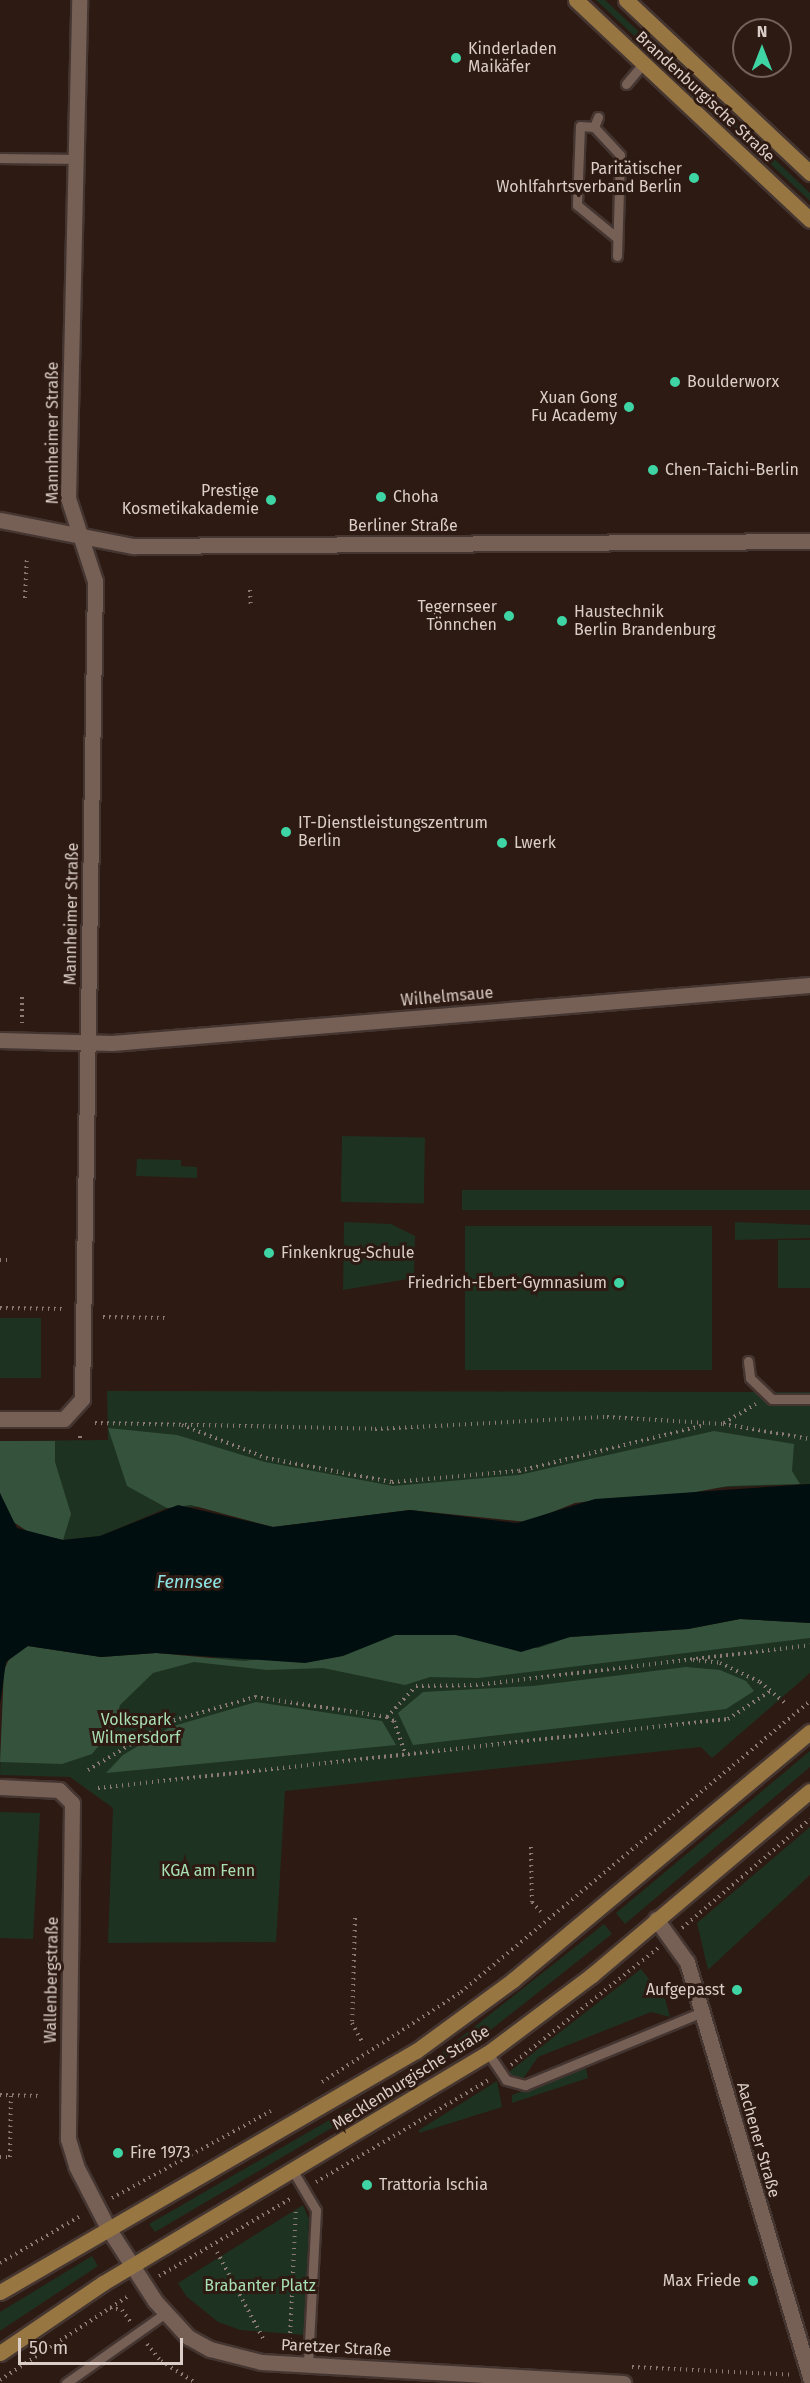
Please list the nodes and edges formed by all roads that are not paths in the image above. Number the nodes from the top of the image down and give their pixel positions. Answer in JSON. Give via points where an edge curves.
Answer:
{"nodes":[{"id":1,"x":79,"y":0,"type":"edge"},
{"id":2,"x":576,"y":0,"type":"edge"},
{"id":3,"x":626,"y":0,"type":"edge"},
{"id":4,"x":643,"y":64,"type":"junction"},
{"id":5,"x":626,"y":84,"type":"dead end"},
{"id":6,"x":598,"y":117,"type":"dead end"},
{"id":7,"x":594,"y":127,"type":"junction"},
{"id":8,"x":0,"y":158,"type":"edge"},
{"id":9,"x":76,"y":159,"type":"junction"},
{"id":10,"x":810,"y":173,"type":"edge"},
{"id":11,"x":810,"y":220,"type":"edge"},
{"id":12,"x":617,"y":238,"type":"junction"},
{"id":13,"x":617,"y":256,"type":"dead end"},
{"id":14,"x":0,"y":520,"type":"edge"},
{"id":15,"x":81,"y":540,"type":"junction"},
{"id":16,"x":810,"y":541,"type":"edge"},
{"id":17,"x":810,"y":985,"type":"edge"},
{"id":18,"x":0,"y":1040,"type":"edge"},
{"id":19,"x":87,"y":1043,"type":"junction"},
{"id":20,"x":748,"y":1361,"type":"dead end"},
{"id":21,"x":810,"y":1399,"type":"edge"},
{"id":22,"x":0,"y":1419,"type":"edge"},
{"id":23,"x":810,"y":1732,"type":"edge"},
{"id":24,"x":0,"y":1787,"type":"edge"},
{"id":25,"x":810,"y":1791,"type":"edge"},
{"id":26,"x":656,"y":1919,"type":"junction"},
{"id":27,"x":702,"y":2012,"type":"junction"},
{"id":28,"x":488,"y":2053,"type":"junction"},
{"id":29,"x":293,"y":2171,"type":"junction"},
{"id":30,"x":108,"y":2228,"type":"junction"},
{"id":31,"x":132,"y":2266,"type":"junction"},
{"id":32,"x":0,"y":2292,"type":"edge"},
{"id":33,"x":164,"y":2314,"type":"junction"},
{"id":34,"x":0,"y":2353,"type":"edge"},
{"id":35,"x":308,"y":2364,"type":"junction"},
{"id":36,"x":810,"y":2378,"type":"edge"},
{"id":37,"x":66,"y":2383,"type":"edge"},
{"id":38,"x":623,"y":2383,"type":"edge"}],
"edges":[{"from":1,"to":9,"type":"street","name":"Mannheimer Straße"},
{"from":2,"to":4,"type":"main road","name":"Brandenburgische Straße"},
{"from":3,"to":10,"type":"main road","name":"Brandenburgische Straße"},
{"from":4,"to":5,"type":"lane"},
{"from":4,"to":11,"type":"main road","name":"Brandenburgische Straße"},
{"from":6,"to":7,"type":"lane"},
{"from":7,"to":12,"type":"lane","via":[[620,155]]},
{"from":7,"to":12,"type":"lane","via":[[580,126],[577,205]]},
{"from":8,"to":9,"type":"lane"},
{"from":9,"to":15,"type":"street","name":"Mannheimer Straße","via":[[68,498]]},
{"from":12,"to":13,"type":"lane"},
{"from":14,"to":15,"type":"street","name":"Berliner Straße"},
{"from":15,"to":16,"type":"street","name":"Berliner Straße","via":[[133,546]]},
{"from":15,"to":19,"type":"street","name":"Mannheimer Straße","via":[[95,581]]},
{"from":17,"to":19,"type":"street","name":"Wilhelmsaue"},
{"from":18,"to":19,"type":"street"},
{"from":19,"to":22,"type":"street","name":"Mannheimer Straße","via":[[82,1399],[64,1419]]},
{"from":20,"to":21,"type":"lane","via":[[750,1378],[772,1399]]},
{"from":23,"to":30,"type":"main road","name":"Mecklenburgische Straße","via":[[513,1980],[416,2051]]},
{"from":24,"to":30,"type":"street","name":"Wallenbergstraße","via":[[59,1790],[72,1803],[68,2139],[76,2166]]},
{"from":25,"to":26,"type":"main road","name":"Mecklenburgische Straße"},
{"from":26,"to":27,"type":"street","name":"Aachener Straße","via":[[687,1962]]},
{"from":26,"to":28,"type":"main road","name":"Mecklenburgische Straße"},
{"from":27,"to":28,"type":"lane","via":[[525,2085],[515,2085],[500,2073]]},
{"from":27,"to":36,"type":"street","name":"Aachener Straße"},
{"from":28,"to":29,"type":"main road","name":"Mecklenburgische Straße"},
{"from":29,"to":31,"type":"main road","name":"Mecklenburgische Straße"},
{"from":29,"to":35,"type":"lane","via":[[316,2210]]},
{"from":30,"to":31,"type":"street","name":"Paretzer Straße"},
{"from":30,"to":32,"type":"main road","name":"Mecklenburgische Straße"},
{"from":31,"to":33,"type":"street","name":"Paretzer Straße"},
{"from":31,"to":34,"type":"main road","name":"Mecklenburgische Straße"},
{"from":33,"to":35,"type":"street","name":"Paretzer Straße","via":[[210,2349],[261,2362]]},
{"from":33,"to":37,"type":"lane"},
{"from":35,"to":38,"type":"street","name":"Paretzer Straße"}]}
